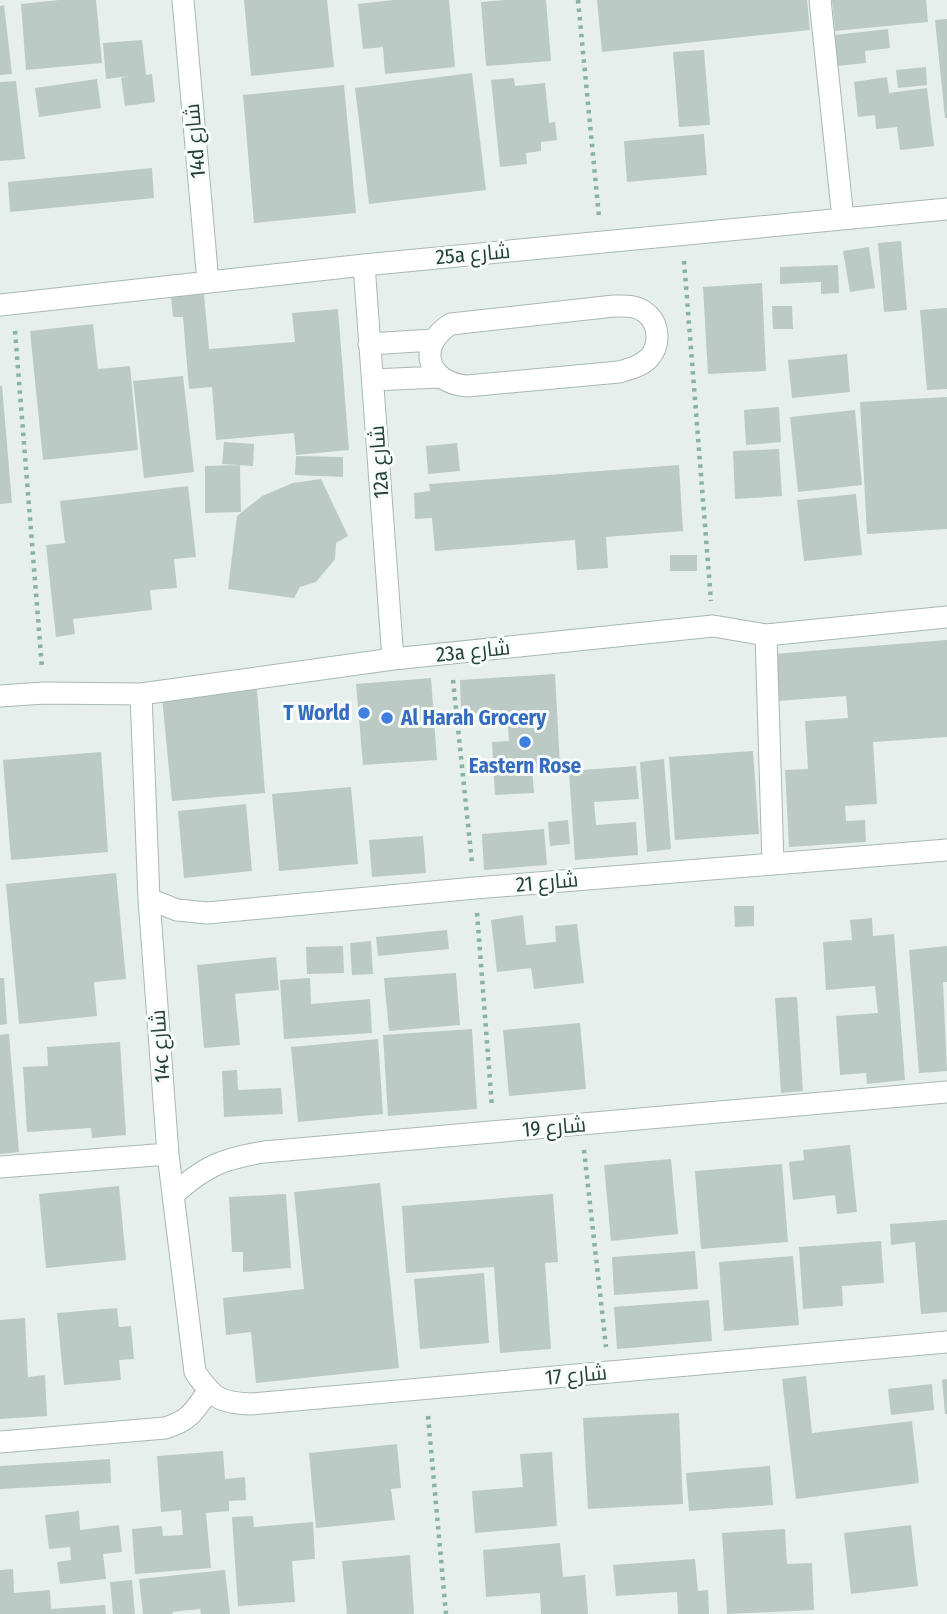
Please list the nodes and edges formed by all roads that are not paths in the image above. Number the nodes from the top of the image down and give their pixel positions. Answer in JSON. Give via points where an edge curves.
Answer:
{"nodes":[{"id":1,"x":183,"y":0,"type":"edge"},
{"id":2,"x":820,"y":0,"type":"edge"},
{"id":3,"x":947,"y":209,"type":"edge"},
{"id":4,"x":843,"y":219,"type":"junction"},
{"id":5,"x":365,"y":265,"type":"junction"},
{"id":6,"x":208,"y":282,"type":"junction"},
{"id":7,"x":6,"y":305,"type":"edge"},
{"id":8,"x":433,"y":340,"type":"junction"},
{"id":9,"x":369,"y":344,"type":"junction"},
{"id":10,"x":439,"y":377,"type":"junction"},
{"id":11,"x":373,"y":380,"type":"junction"},
{"id":12,"x":947,"y":617,"type":"edge"},
{"id":13,"x":766,"y":635,"type":"junction"},
{"id":14,"x":393,"y":659,"type":"junction"},
{"id":15,"x":141,"y":694,"type":"junction"},
{"id":16,"x":0,"y":696,"type":"edge"},
{"id":17,"x":947,"y":850,"type":"edge"},
{"id":18,"x":773,"y":864,"type":"junction"},
{"id":19,"x":149,"y":900,"type":"junction"},
{"id":20,"x":947,"y":1092,"type":"edge"},
{"id":21,"x":168,"y":1154,"type":"junction"},
{"id":22,"x":0,"y":1167,"type":"edge"},
{"id":23,"x":173,"y":1195,"type":"junction"},
{"id":24,"x":947,"y":1342,"type":"edge"},
{"id":25,"x":208,"y":1391,"type":"junction"},
{"id":26,"x":0,"y":1442,"type":"edge"}],
"edges":[{"from":1,"to":6,"type":"street","name":"14d شارع"},
{"from":2,"to":4,"type":"street"},
{"from":3,"to":4,"type":"street","name":"25a شارع"},
{"from":4,"to":5,"type":"street","name":"25a شارع"},
{"from":5,"to":6,"type":"street","name":"25a شارع"},
{"from":5,"to":9,"type":"street","name":"12a شارع"},
{"from":6,"to":7,"type":"street","name":"25a شارع"},
{"from":8,"to":9,"type":"street"},
{"from":8,"to":10,"type":"street","via":[[432,366]]},
{"from":8,"to":10,"type":"street","via":[[452,324],[614,306],[646,312],[656,326],[657,343],[650,357],[619,372],[467,386],[452,385]]},
{"from":9,"to":11,"type":"street","name":"12a شارع"},
{"from":10,"to":11,"type":"street"},
{"from":11,"to":14,"type":"street","name":"12a شارع"},
{"from":12,"to":13,"type":"street","name":"23a شارع"},
{"from":13,"to":14,"type":"street","name":"23a شارع","via":[[713,626]]},
{"from":13,"to":18,"type":"street"},
{"from":14,"to":15,"type":"street","name":"23a شارع"},
{"from":15,"to":16,"type":"street","name":"23a شارع"},
{"from":15,"to":19,"type":"street","name":"14c شارع"},
{"from":17,"to":18,"type":"street","name":"شارع 21"},
{"from":18,"to":19,"type":"street","name":"شارع 21","via":[[207,913],[177,910]]},
{"from":19,"to":21,"type":"street","name":"14c شارع"},
{"from":20,"to":23,"type":"street","name":"شارع 19","via":[[264,1153],[230,1158],[198,1173]]},
{"from":21,"to":22,"type":"street"},
{"from":21,"to":23,"type":"street","name":"14c شارع"},
{"from":23,"to":25,"type":"street","name":"14c شارع","via":[[195,1372]]},
{"from":24,"to":25,"type":"street","name":"شارع 17","via":[[251,1404],[228,1403]]},
{"from":25,"to":26,"type":"street","via":[[191,1416],[165,1429]]}]}
